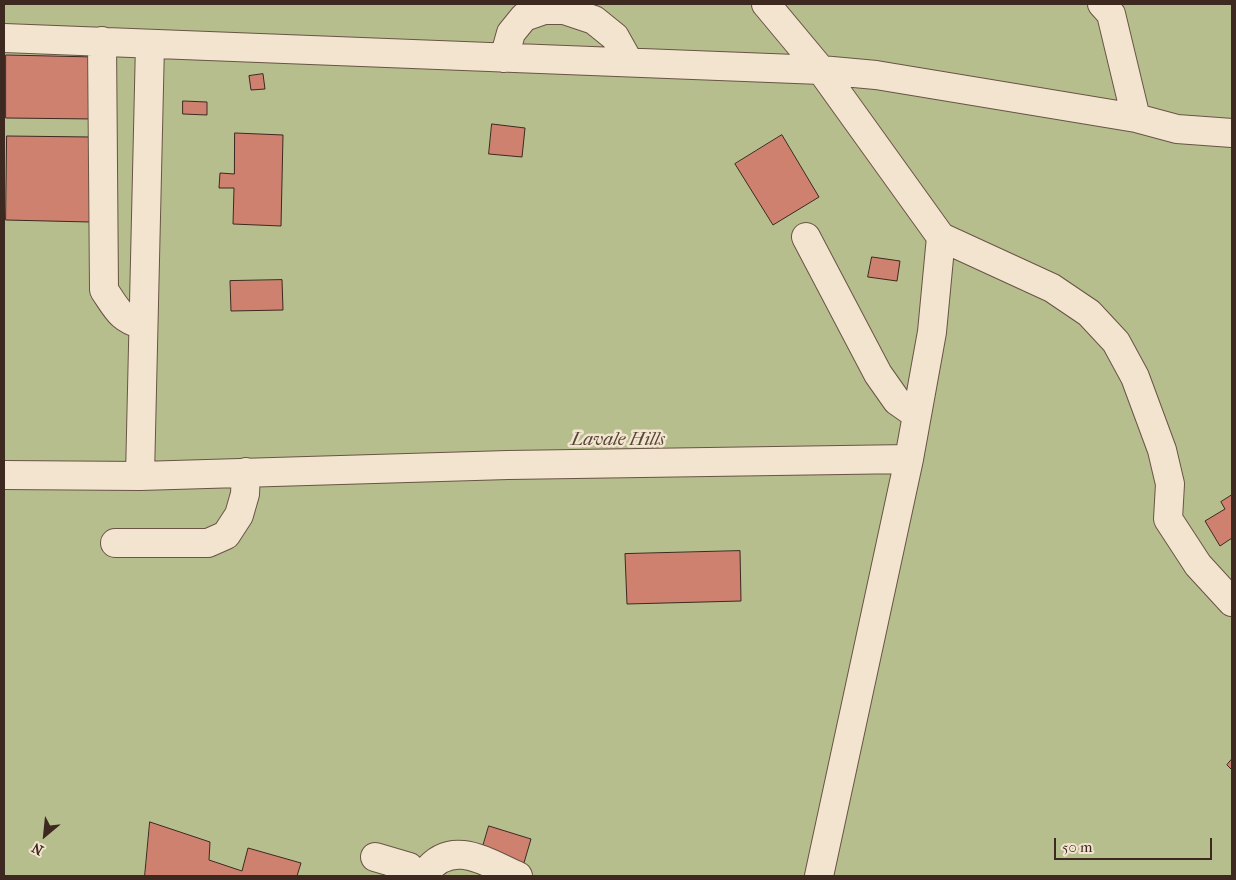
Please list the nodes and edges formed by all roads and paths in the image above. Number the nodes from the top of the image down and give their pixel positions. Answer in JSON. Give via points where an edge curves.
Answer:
{"nodes":[{"id":1,"x":766,"y":4,"type":"edge"},
{"id":2,"x":1102,"y":4,"type":"edge"},
{"id":3,"x":4,"y":38,"type":"edge"},
{"id":4,"x":102,"y":41,"type":"junction"},
{"id":5,"x":150,"y":44,"type":"junction"},
{"id":6,"x":504,"y":58,"type":"junction"},
{"id":7,"x":629,"y":62,"type":"junction"},
{"id":8,"x":821,"y":70,"type":"junction"},
{"id":9,"x":1136,"y":118,"type":"junction"},
{"id":10,"x":1232,"y":133,"type":"edge"},
{"id":11,"x":806,"y":236,"type":"dead end"},
{"id":12,"x":940,"y":237,"type":"junction"},
{"id":13,"x":143,"y":325,"type":"junction"},
{"id":14,"x":917,"y":415,"type":"junction"},
{"id":15,"x":909,"y":459,"type":"junction"},
{"id":16,"x":246,"y":472,"type":"junction"},
{"id":17,"x":4,"y":475,"type":"edge"},
{"id":18,"x":140,"y":476,"type":"junction"},
{"id":19,"x":115,"y":543,"type":"dead end"},
{"id":20,"x":1232,"y":602,"type":"edge"},
{"id":21,"x":375,"y":857,"type":"dead end"},
{"id":22,"x":421,"y":873,"type":"edge"},
{"id":23,"x":518,"y":876,"type":"edge"},
{"id":24,"x":819,"y":876,"type":"edge"}],
"edges":[{"from":1,"to":8,"type":"lane"},
{"from":2,"to":9,"type":"lane","via":[[1111,14]]},
{"from":3,"to":4,"type":"lane"},
{"from":4,"to":5,"type":"lane"},
{"from":4,"to":13,"type":"lane","via":[[104,290],[129,321]]},
{"from":5,"to":6,"type":"lane"},
{"from":5,"to":13,"type":"lane"},
{"from":6,"to":7,"type":"lane"},
{"from":6,"to":7,"type":"lane","via":[[511,33],[524,17],[544,10],[564,10],[594,20],[615,37]]},
{"from":7,"to":8,"type":"lane"},
{"from":8,"to":9,"type":"lane","via":[[876,75]]},
{"from":8,"to":12,"type":"lane"},
{"from":9,"to":10,"type":"lane","via":[[1177,129]]},
{"from":11,"to":14,"type":"lane","via":[[878,374],[898,401]]},
{"from":12,"to":14,"type":"lane","via":[[932,332]]},
{"from":12,"to":20,"type":"lane","via":[[1052,288],[1089,314],[1116,342],[1135,377],[1162,450],[1170,484],[1168,519],[1198,565]]},
{"from":13,"to":18,"type":"lane"},
{"from":14,"to":15,"type":"lane"},
{"from":15,"to":16,"type":"lane"},
{"from":15,"to":24,"type":"lane"},
{"from":16,"to":18,"type":"lane"},
{"from":16,"to":19,"type":"lane","via":[[245,494],[239,515],[226,535],[208,543]]},
{"from":17,"to":18,"type":"lane"},
{"from":21,"to":22,"type":"lane"},
{"from":22,"to":23,"type":"lane","via":[[445,855],[460,854]]}]}
